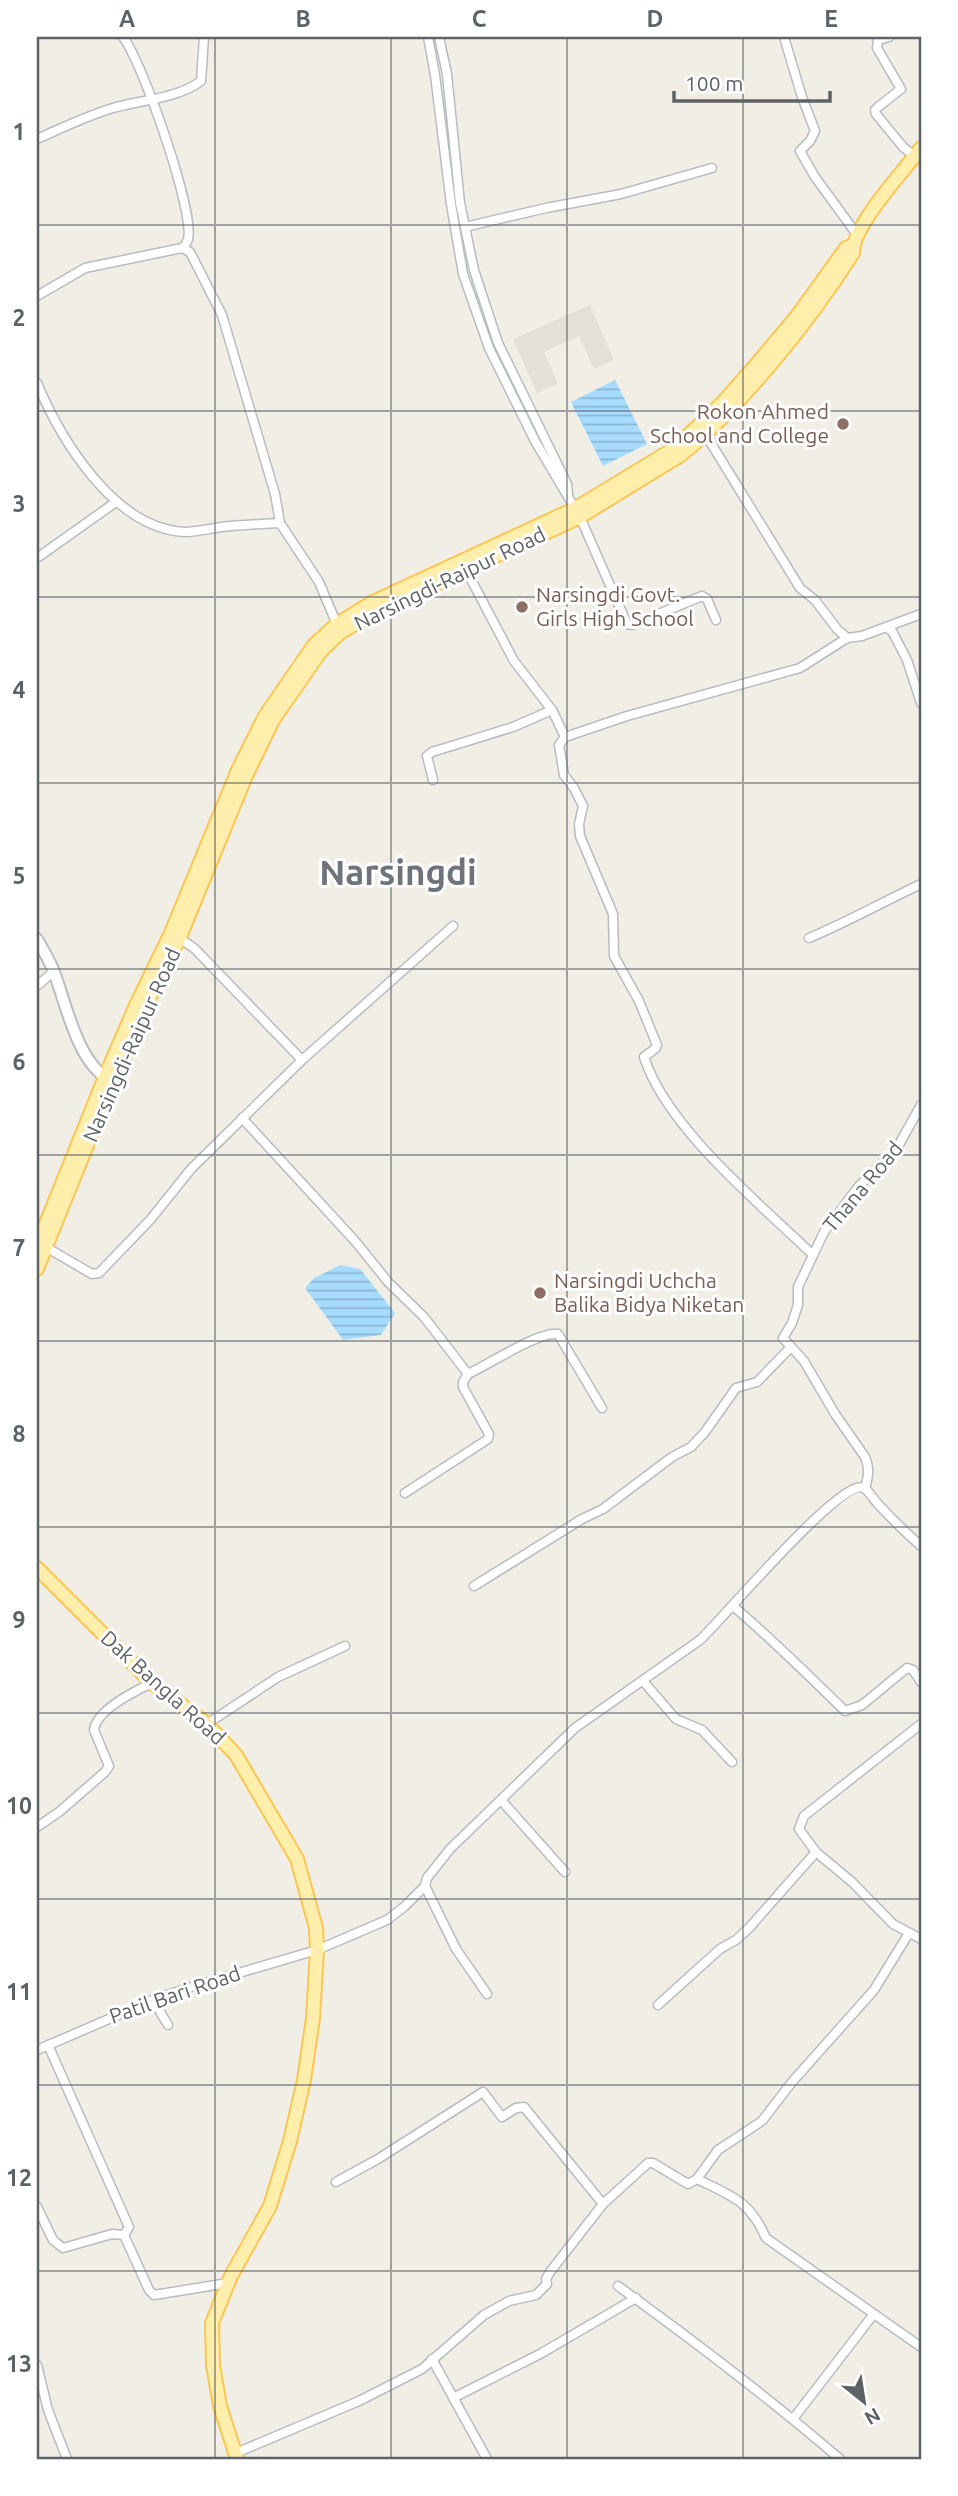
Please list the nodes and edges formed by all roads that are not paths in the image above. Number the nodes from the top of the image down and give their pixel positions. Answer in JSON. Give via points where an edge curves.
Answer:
{"nodes":[{"id":1,"x":123,"y":37,"type":"edge"},
{"id":2,"x":204,"y":37,"type":"edge"},
{"id":3,"x":428,"y":37,"type":"edge"},
{"id":4,"x":439,"y":37,"type":"edge"},
{"id":5,"x":785,"y":37,"type":"edge"},
{"id":6,"x":889,"y":37,"type":"edge"},
{"id":7,"x":151,"y":98,"type":"junction"},
{"id":8,"x":37,"y":139,"type":"edge"},
{"id":9,"x":918,"y":152,"type":"edge"},
{"id":10,"x":712,"y":168,"type":"dead end"},
{"id":11,"x":465,"y":227,"type":"junction"},
{"id":12,"x":855,"y":240,"type":"junction"},
{"id":13,"x":182,"y":248,"type":"junction"},
{"id":14,"x":37,"y":296,"type":"edge"},
{"id":15,"x":37,"y":383,"type":"edge"},
{"id":16,"x":703,"y":430,"type":"junction"},
{"id":17,"x":568,"y":494,"type":"junction"},
{"id":18,"x":116,"y":502,"type":"junction"},
{"id":19,"x":578,"y":513,"type":"junction"},
{"id":20,"x":280,"y":523,"type":"junction"},
{"id":21,"x":37,"y":558,"type":"edge"},
{"id":22,"x":465,"y":568,"type":"junction"},
{"id":23,"x":921,"y":614,"type":"edge"},
{"id":24,"x":716,"y":620,"type":"dead end"},
{"id":25,"x":339,"y":628,"type":"junction"},
{"id":26,"x":887,"y":628,"type":"junction"},
{"id":27,"x":847,"y":638,"type":"junction"},
{"id":28,"x":921,"y":703,"type":"edge"},
{"id":29,"x":552,"y":710,"type":"junction"},
{"id":30,"x":565,"y":737,"type":"junction"},
{"id":31,"x":433,"y":780,"type":"dead end"},
{"id":32,"x":921,"y":884,"type":"edge"},
{"id":33,"x":453,"y":926,"type":"dead end"},
{"id":34,"x":176,"y":935,"type":"junction"},
{"id":35,"x":809,"y":938,"type":"dead end"},
{"id":36,"x":37,"y":939,"type":"edge"},
{"id":37,"x":54,"y":971,"type":"junction"},
{"id":38,"x":37,"y":986,"type":"edge"},
{"id":39,"x":302,"y":1060,"type":"junction"},
{"id":40,"x":109,"y":1079,"type":"junction"},
{"id":41,"x":921,"y":1105,"type":"edge"},
{"id":42,"x":242,"y":1118,"type":"junction"},
{"id":43,"x":40,"y":1246,"type":"edge"},
{"id":44,"x":813,"y":1255,"type":"junction"},
{"id":45,"x":37,"y":1269,"type":"edge"},
{"id":46,"x":790,"y":1348,"type":"junction"},
{"id":47,"x":468,"y":1374,"type":"junction"},
{"id":48,"x":602,"y":1408,"type":"dead end"},
{"id":49,"x":865,"y":1489,"type":"junction"},
{"id":50,"x":405,"y":1493,"type":"dead end"},
{"id":51,"x":921,"y":1546,"type":"edge"},
{"id":52,"x":37,"y":1568,"type":"edge"},
{"id":53,"x":474,"y":1586,"type":"dead end"},
{"id":54,"x":733,"y":1606,"type":"junction"},
{"id":55,"x":345,"y":1646,"type":"dead end"},
{"id":56,"x":643,"y":1681,"type":"junction"},
{"id":57,"x":921,"y":1682,"type":"edge"},
{"id":58,"x":152,"y":1683,"type":"junction"},
{"id":59,"x":207,"y":1724,"type":"junction"},
{"id":60,"x":921,"y":1724,"type":"edge"},
{"id":61,"x":732,"y":1762,"type":"dead end"},
{"id":62,"x":501,"y":1800,"type":"junction"},
{"id":63,"x":37,"y":1827,"type":"edge"},
{"id":64,"x":816,"y":1852,"type":"junction"},
{"id":65,"x":565,"y":1872,"type":"dead end"},
{"id":66,"x":425,"y":1886,"type":"junction"},
{"id":67,"x":909,"y":1933,"type":"junction"},
{"id":68,"x":921,"y":1939,"type":"edge"},
{"id":69,"x":317,"y":1950,"type":"junction"},
{"id":70,"x":487,"y":1994,"type":"dead end"},
{"id":71,"x":153,"y":2000,"type":"junction"},
{"id":72,"x":658,"y":2005,"type":"dead end"},
{"id":73,"x":168,"y":2025,"type":"dead end"},
{"id":74,"x":48,"y":2045,"type":"junction"},
{"id":75,"x":37,"y":2050,"type":"edge"},
{"id":76,"x":697,"y":2179,"type":"junction"},
{"id":77,"x":336,"y":2182,"type":"dead end"},
{"id":78,"x":603,"y":2204,"type":"junction"},
{"id":79,"x":37,"y":2207,"type":"edge"},
{"id":80,"x":124,"y":2235,"type":"junction"},
{"id":81,"x":228,"y":2283,"type":"junction"},
{"id":82,"x":618,"y":2286,"type":"dead end"},
{"id":83,"x":636,"y":2298,"type":"junction"},
{"id":84,"x":873,"y":2315,"type":"junction"},
{"id":85,"x":921,"y":2347,"type":"edge"},
{"id":86,"x":432,"y":2359,"type":"junction"},
{"id":87,"x":37,"y":2365,"type":"edge"},
{"id":88,"x":453,"y":2399,"type":"junction"},
{"id":89,"x":793,"y":2419,"type":"junction"},
{"id":90,"x":237,"y":2456,"type":"edge"},
{"id":91,"x":67,"y":2459,"type":"edge"},
{"id":92,"x":487,"y":2459,"type":"edge"},
{"id":93,"x":840,"y":2459,"type":"edge"}],
"edges":[{"from":1,"to":7,"type":"street"},
{"from":2,"to":7,"type":"street","via":[[201,81],[189,91]]},
{"from":3,"to":17,"type":"street","via":[[463,274],[489,348],[535,441]]},
{"from":4,"to":11,"type":"street"},
{"from":5,"to":12,"type":"street","via":[[815,131],[800,151]]},
{"from":6,"to":9,"type":"street","via":[[878,40],[877,48],[901,89],[878,107],[876,114],[903,147]]},
{"from":7,"to":8,"type":"street","via":[[87,116]]},
{"from":7,"to":13,"type":"street","via":[[188,221],[187,242]]},
{"from":9,"to":12,"type":"main road","name":"Narsingdi-Raipur Road"},
{"from":10,"to":11,"type":"street","via":[[621,194]]},
{"from":11,"to":17,"type":"street","via":[[498,343]]},
{"from":12,"to":16,"type":"main road","name":"Narsingdi-Raipur Road","via":[[850,259],[804,321],[763,372]]},
{"from":13,"to":14,"type":"street","via":[[85,268]]},
{"from":13,"to":20,"type":"street","via":[[190,252],[222,315]]},
{"from":15,"to":18,"type":"street","via":[[67,441]]},
{"from":16,"to":19,"type":"main road","name":"Narsingdi-Raipur Road","via":[[681,455]]},
{"from":16,"to":27,"type":"street","via":[[800,587]]},
{"from":17,"to":19,"type":"street"},
{"from":18,"to":20,"type":"street","via":[[152,524],[185,532]]},
{"from":18,"to":21,"type":"street"},
{"from":19,"to":22,"type":"main road","name":"Narsingdi-Raipur Road"},
{"from":19,"to":24,"type":"street","via":[[627,624],[702,596]]},
{"from":19,"to":25,"type":"main road","name":"Narsingdi-Raipur Road","via":[[433,573],[371,603]]},
{"from":20,"to":25,"type":"street","via":[[319,582]]},
{"from":22,"to":25,"type":"main road","name":"Narsingdi-Raipur Road"},
{"from":22,"to":29,"type":"street","via":[[514,661]]},
{"from":23,"to":26,"type":"street"},
{"from":25,"to":34,"type":"main road","name":"Narsingdi-Raipur Road","via":[[274,720]]},
{"from":26,"to":27,"type":"street"},
{"from":26,"to":28,"type":"street","via":[[907,660]]},
{"from":27,"to":30,"type":"street","via":[[800,668]]},
{"from":29,"to":30,"type":"street"},
{"from":29,"to":31,"type":"street","via":[[432,752],[427,762]]},
{"from":30,"to":44,"type":"street","via":[[559,745],[564,775],[583,806],[580,836],[613,914],[614,956],[657,1045],[644,1057],[649,1072],[690,1135]]},
{"from":32,"to":35,"type":"street"},
{"from":33,"to":39,"type":"street"},
{"from":34,"to":39,"type":"street"},
{"from":34,"to":40,"type":"main road","name":"Narsingdi-Raipur Road"},
{"from":36,"to":37,"type":"street"},
{"from":37,"to":38,"type":"street"},
{"from":37,"to":40,"type":"street","via":[[93,1068]]},
{"from":39,"to":42,"type":"street"},
{"from":40,"to":43,"type":"main road","name":"Narsingdi-Raipur Road"},
{"from":41,"to":44,"type":"street","name":"Thana Road","via":[[896,1150],[859,1186],[824,1232]]},
{"from":42,"to":43,"type":"street","via":[[99,1273],[92,1274]]},
{"from":42,"to":47,"type":"street","via":[[425,1317]]},
{"from":43,"to":45,"type":"main road","name":"Narsingdi-Raipur Road"},
{"from":44,"to":46,"type":"street","name":"Thana Road","via":[[783,1338]]},
{"from":46,"to":49,"type":"street","via":[[804,1361],[865,1457]]},
{"from":46,"to":53,"type":"street","via":[[757,1382],[736,1388],[691,1447],[603,1509]]},
{"from":47,"to":48,"type":"street","via":[[534,1340],[558,1334]]},
{"from":47,"to":50,"type":"street","via":[[463,1387],[488,1438]]},
{"from":49,"to":51,"type":"street"},
{"from":49,"to":54,"type":"street","name":"Patil Bari Road","via":[[858,1487],[840,1495]]},
{"from":52,"to":58,"type":"main road","name":"Dak Bangla Road"},
{"from":54,"to":56,"type":"street","name":"Patil Bari Road","via":[[700,1640]]},
{"from":54,"to":57,"type":"street","via":[[845,1711],[862,1704],[907,1668]]},
{"from":55,"to":59,"type":"street","via":[[278,1677]]},
{"from":56,"to":61,"type":"street","via":[[676,1718],[702,1730]]},
{"from":56,"to":62,"type":"street","name":"Patil Bari Road","via":[[575,1728]]},
{"from":58,"to":59,"type":"main road","name":"Dak Bangla Road"},
{"from":58,"to":63,"type":"street","via":[[99,1717],[94,1730],[109,1766]]},
{"from":59,"to":69,"type":"main road","name":"Dak Bangla Road","via":[[244,1767],[297,1858],[316,1928]]},
{"from":60,"to":64,"type":"street","via":[[804,1816],[799,1829]]},
{"from":62,"to":65,"type":"street"},
{"from":62,"to":66,"type":"street","name":"Patil Bari Road","via":[[444,1856]]},
{"from":64,"to":67,"type":"street","via":[[893,1924]]},
{"from":64,"to":72,"type":"street","via":[[749,1928]]},
{"from":66,"to":69,"type":"street","name":"Patil Bari Road","via":[[387,1920]]},
{"from":66,"to":70,"type":"street","via":[[456,1949]]},
{"from":67,"to":68,"type":"street"},
{"from":67,"to":76,"type":"street","via":[[874,1990],[762,2121],[718,2150]]},
{"from":69,"to":71,"type":"street","name":"Patil Bari Road"},
{"from":69,"to":81,"type":"main road","name":"Dak Bangla Road","via":[[304,2080],[290,2141],[270,2206]]},
{"from":71,"to":73,"type":"street"},
{"from":71,"to":74,"type":"street","name":"Patil Bari Road"},
{"from":74,"to":75,"type":"street","name":"Patil Bari Road"},
{"from":74,"to":80,"type":"street","via":[[130,2227]]},
{"from":76,"to":78,"type":"street","via":[[688,2184],[648,2163]]},
{"from":76,"to":84,"type":"street","via":[[743,2204],[758,2219],[766,2238]]},
{"from":77,"to":78,"type":"street","via":[[483,2092],[502,2117],[524,2107]]},
{"from":78,"to":86,"type":"street","via":[[550,2272],[542,2291],[484,2315]]},
{"from":79,"to":80,"type":"street","via":[[53,2240],[63,2248]]},
{"from":80,"to":81,"type":"street","via":[[154,2295]]},
{"from":81,"to":90,"type":"main road","name":"Dak Bangla Road","via":[[212,2323],[213,2365],[220,2406]]},
{"from":82,"to":83,"type":"street"},
{"from":83,"to":88,"type":"street"},
{"from":83,"to":89,"type":"street"},
{"from":84,"to":85,"type":"street"},
{"from":84,"to":89,"type":"street"},
{"from":86,"to":88,"type":"street"},
{"from":86,"to":90,"type":"street","via":[[422,2369]]},
{"from":87,"to":91,"type":"street"},
{"from":88,"to":92,"type":"street"},
{"from":89,"to":93,"type":"street"}]}
